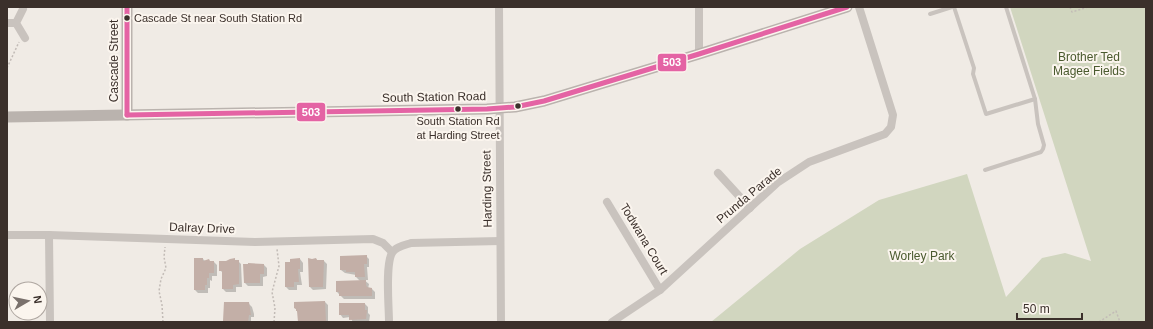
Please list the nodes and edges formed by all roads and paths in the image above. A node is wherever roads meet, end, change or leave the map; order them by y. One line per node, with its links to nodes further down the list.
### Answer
1 (127, 7): 21 (main road, Cascade Street)
2 (499, 7): 20 (street, Harding Street)
3 (699, 7): 15 (street)
4 (847, 7): 15 (main road, South Station Road)
5 (859, 7): 26 (street, Prunda Parade)
6 (953, 7): 11 (lane); 18 (lane)
7 (1006, 7): 18 (lane)
8 (1070, 7): 9 (path)
9 (1088, 7)
10 (23, 9): 13 (street)
11 (930, 14)
12 (7, 23): 13 (street)
13 (16, 23): 14 (street); 16 (path)
14 (25, 38)
15 (699, 54): 20 (main road, South Station Road)
16 (7, 68)
17 (7, 92): 19 (path)
18 (1035, 99): 23 (lane)
19 (7, 106)
20 (499, 109): 21 (main road, South Station Road); 31 (street, Harding Street)
21 (127, 115): 22 (main road, South Station Road)
22 (7, 117)
23 (985, 170)
24 (718, 173): 26 (street)
25 (607, 202): 33 (street, Todwana Court)
26 (750, 208): 33 (street, Prunda Parade)
27 (7, 235): 28 (street, Dalray Drive)
28 (49, 235): 29 (street, Dalray Drive); 34 (street)
29 (166, 239): 30 (street, Dalray Drive); 35 (path)
30 (276, 241): 32 (street, Dalray Drive); 36 (path)
31 (500, 241): 32 (street); 38 (street, Harding Street)
32 (392, 252): 37 (street)
33 (660, 290): 39 (street, Prunda Parade)
34 (50, 322)
35 (163, 322)
36 (274, 322)
37 (389, 322)
38 (501, 322)
39 (612, 322)
40 (1099, 322): 41 (path)
41 (1120, 322)

